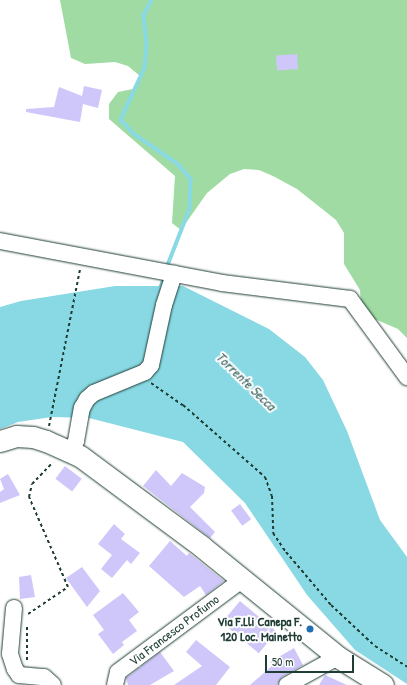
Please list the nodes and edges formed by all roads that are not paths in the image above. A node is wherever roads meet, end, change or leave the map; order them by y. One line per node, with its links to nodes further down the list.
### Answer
1 (0, 241): 2 (street)
2 (174, 274): 3 (street); 5 (street)
3 (407, 377)
4 (0, 441): 5 (main road)
5 (71, 451): 6 (main road)
6 (242, 580): 8 (main road); 11 (street, Via Francesco Profumo)
7 (21, 612): 10 (street)
8 (338, 657): 9 (street); 12 (main road)
9 (293, 682)
10 (53, 685)
11 (115, 685)
12 (382, 685)

